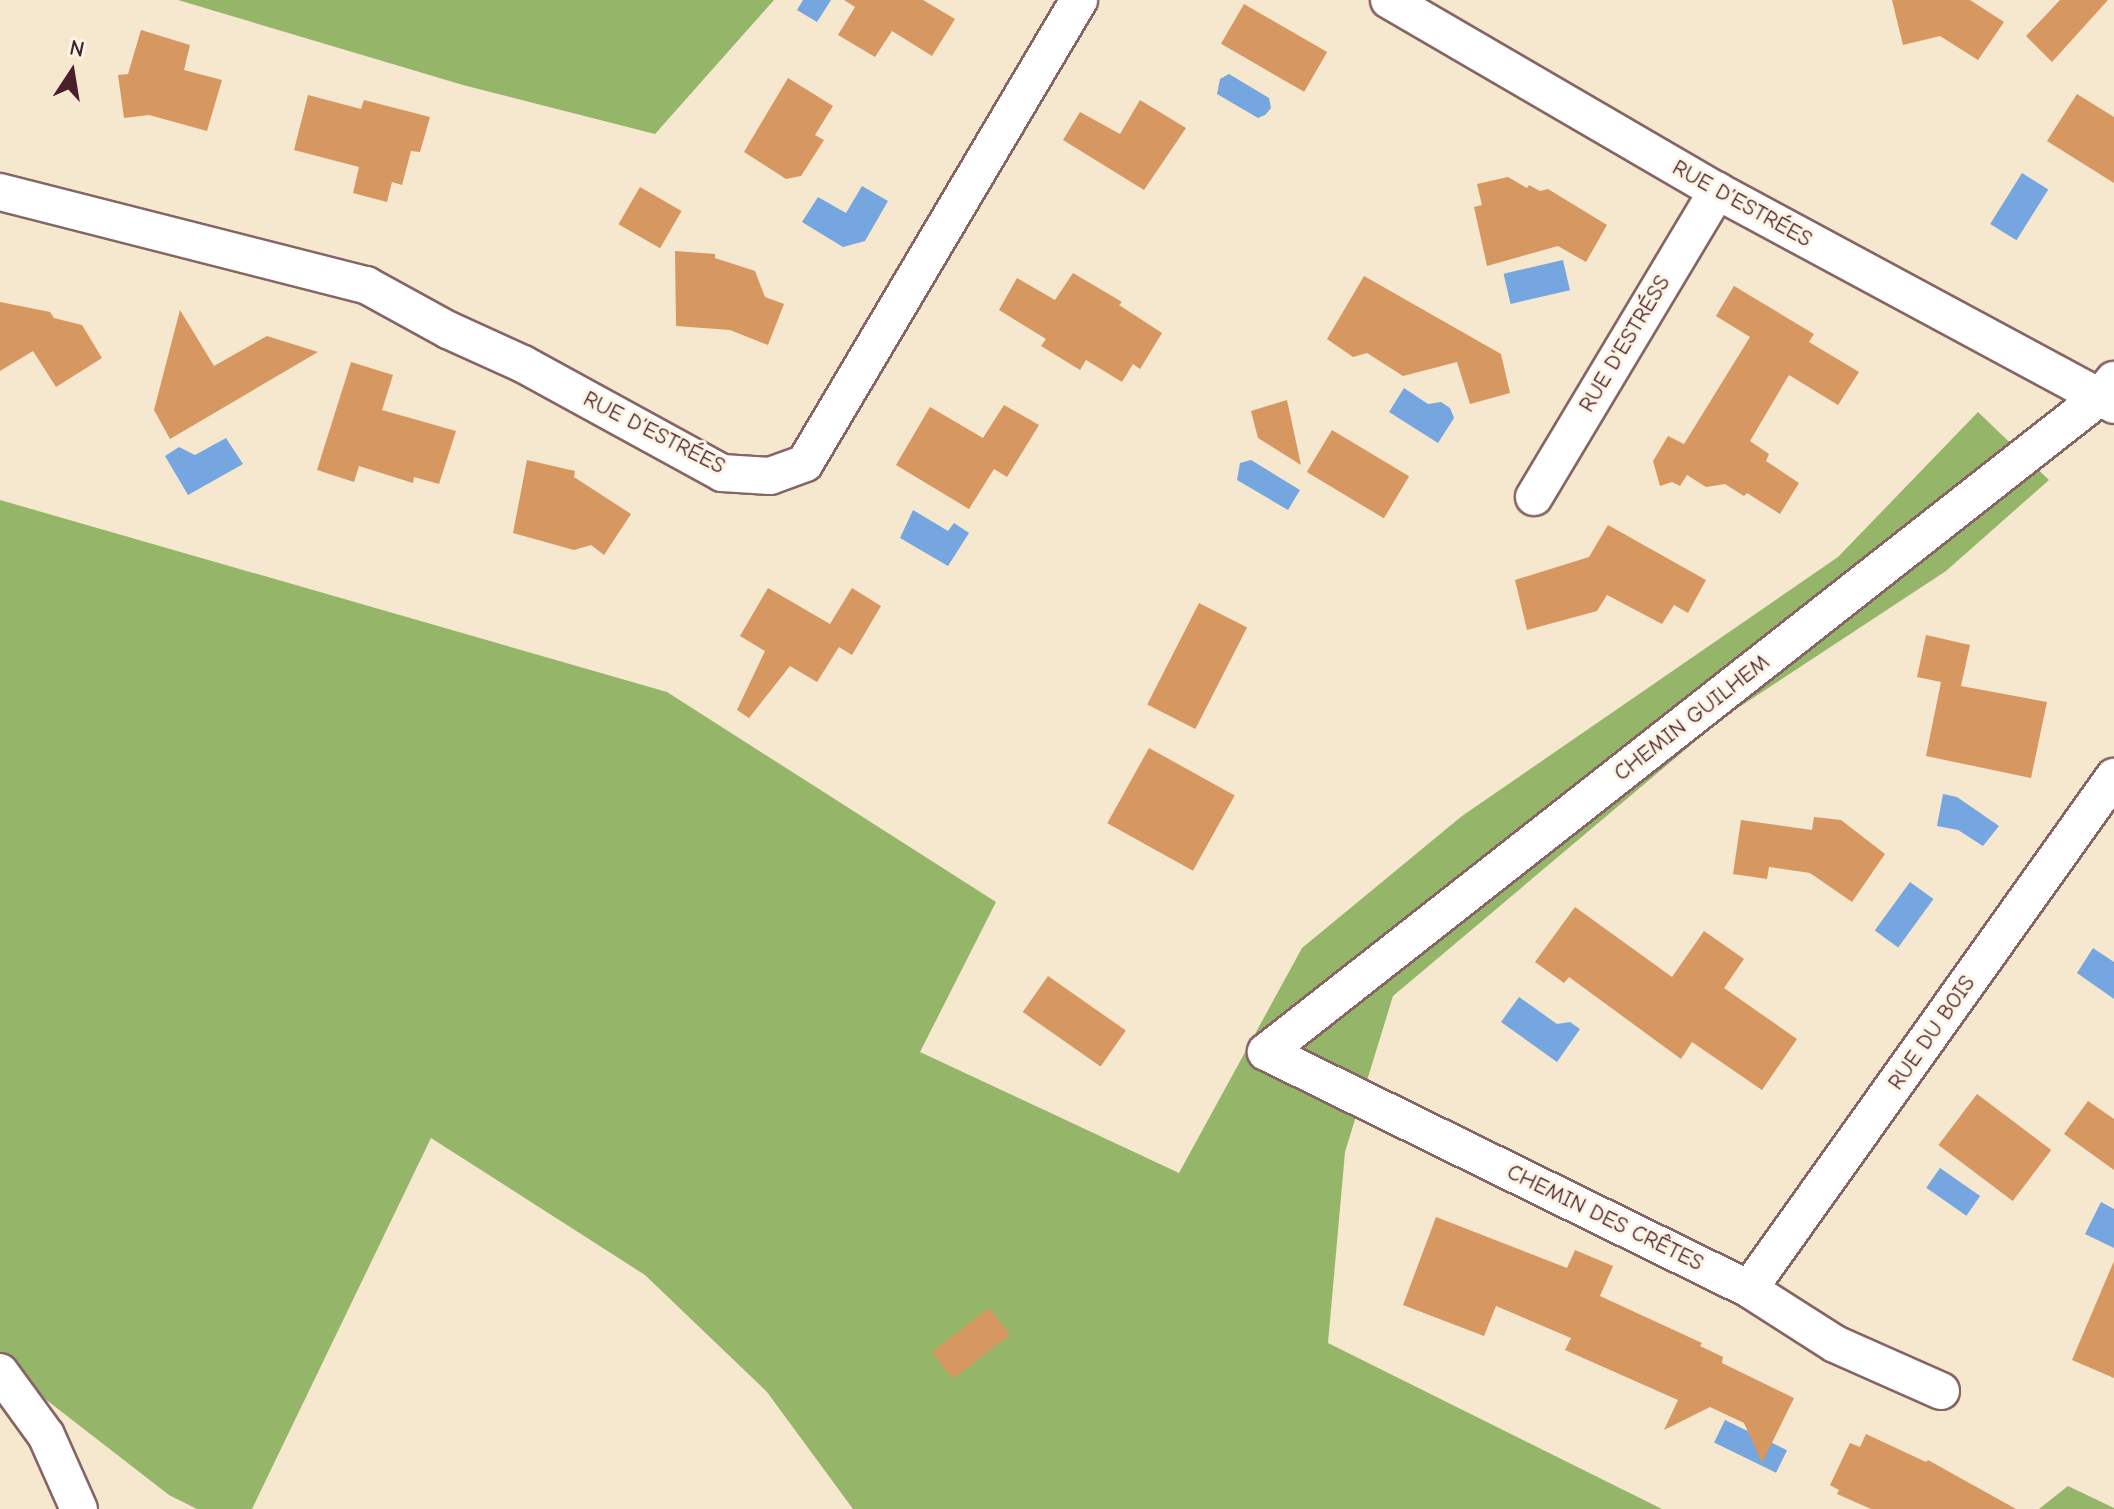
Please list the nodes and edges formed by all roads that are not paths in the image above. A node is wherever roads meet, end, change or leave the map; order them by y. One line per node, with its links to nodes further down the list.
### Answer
1 (1079, 0): 4 (street, RUE D’ESTRÉES)
2 (1389, 0): 3 (street, RUE D’ESTRÉES)
3 (1717, 191): 5 (street, RUE D’ESTRÉES); 6 (street, RUE D'ESTRÉSS)
4 (0, 192)
5 (2109, 394): 8 (street, CHEMIN GUILHEM)
6 (1534, 497)
7 (2114, 777): 9 (street, RUE DU BOIS)
8 (1266, 1052): 9 (street, CHEMIN DES CRÊTES)
9 (1749, 1289): 11 (street, CHEMIN DES CRÊTES)
10 (0, 1372): 12 (street)
11 (1941, 1391)
12 (79, 1509)

